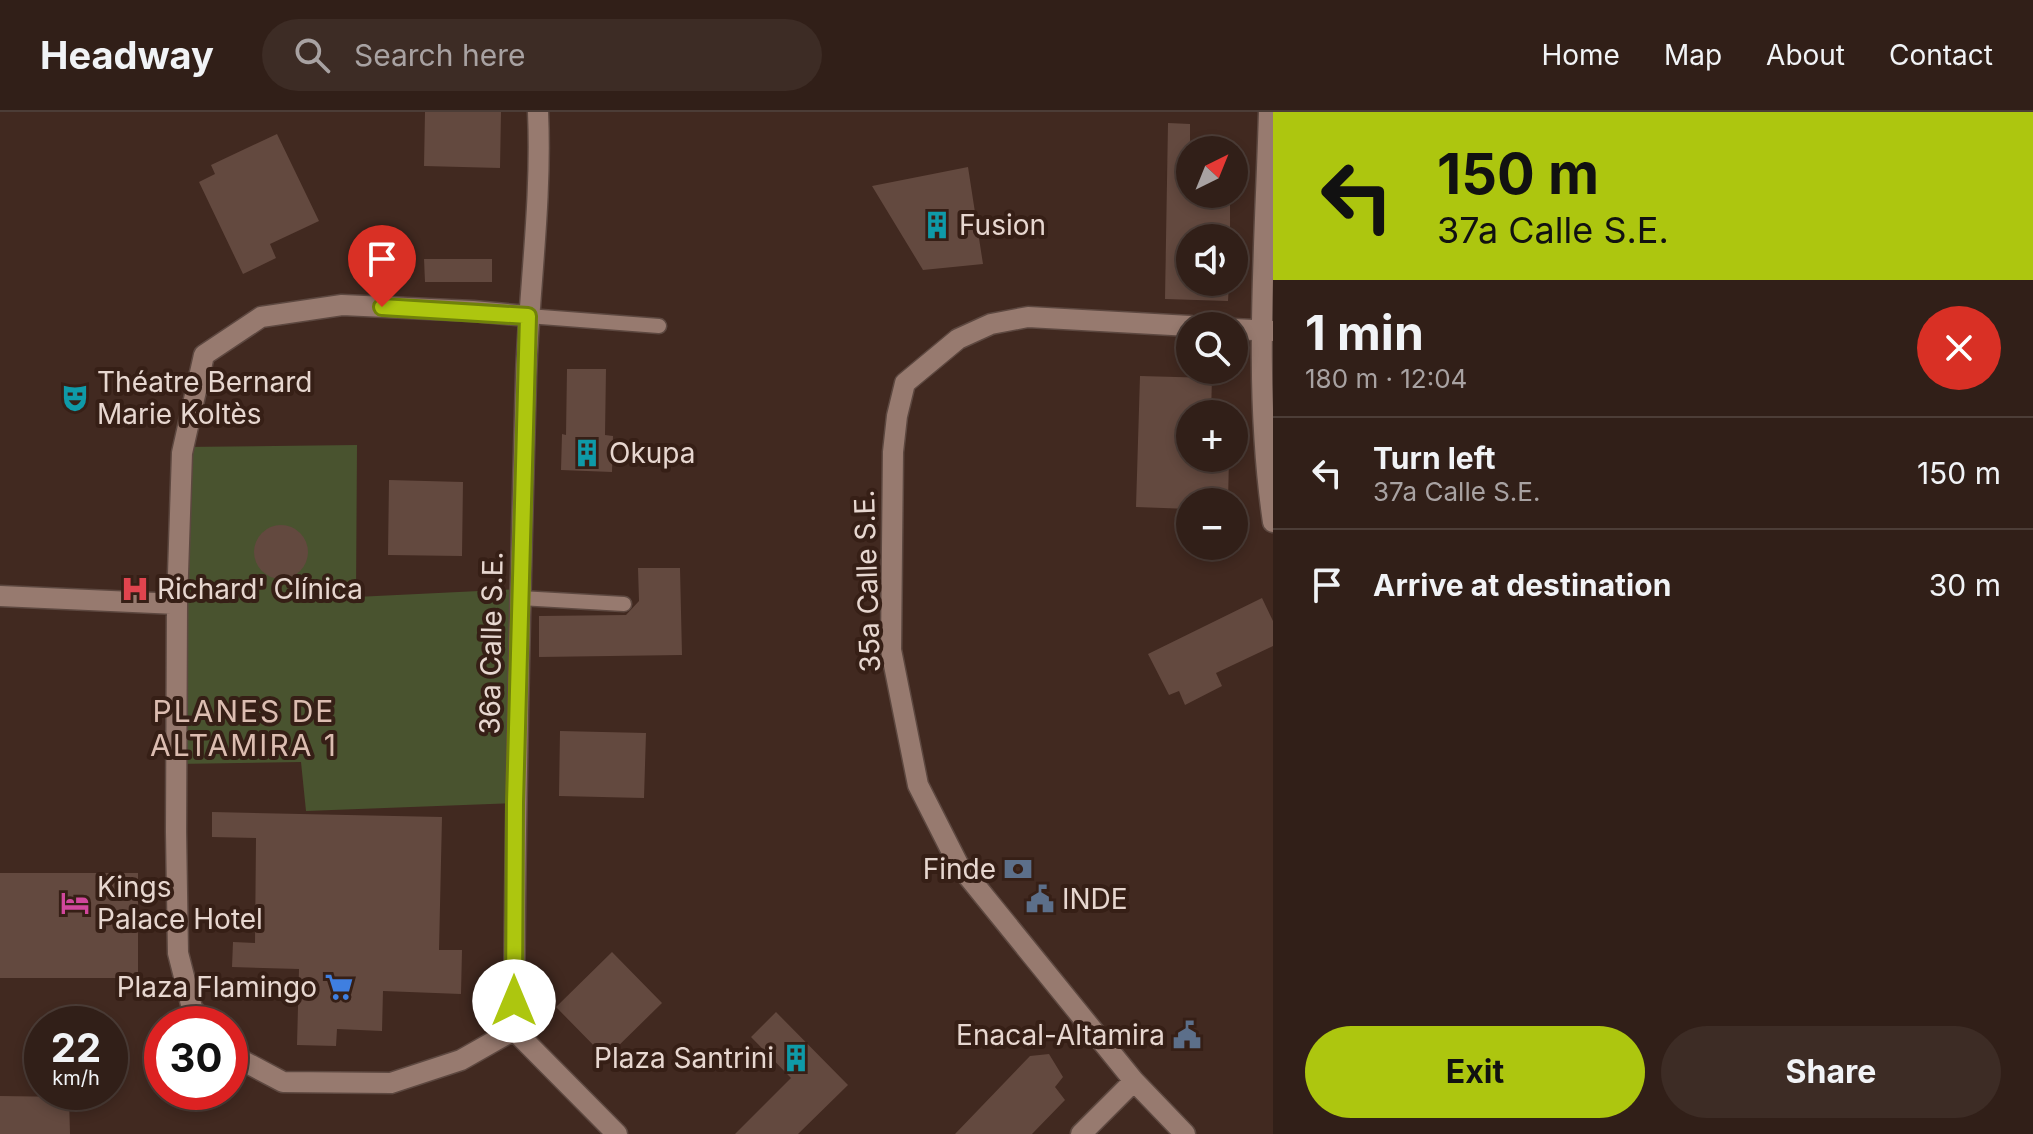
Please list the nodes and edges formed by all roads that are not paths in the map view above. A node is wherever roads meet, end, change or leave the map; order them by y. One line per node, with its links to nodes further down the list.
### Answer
1 (538, 112): 3 (street, 36a Calle S.E.)
2 (1269, 112): 6 (street)
3 (528, 316): 5 (lane); 9 (street, 36a Calle S.E.); 10 (street)
4 (1176, 325): 15 (street, 35a Calle S.E.)
5 (659, 326)
6 (1267, 331): 7 (street)
7 (1273, 522)
8 (0, 596): 10 (street)
9 (520, 598): 11 (lane); 13 (street, 36a Calle S.E.)
10 (177, 604): 12 (street)
11 (624, 604)
12 (191, 1006)
13 (514, 1030): 14 (street); 16 (street)
14 (248, 1064)
15 (1134, 1081): 17 (street); 18 (street, 35a Calle S.E.)
16 (617, 1134)
17 (1081, 1134)
18 (1185, 1134)

